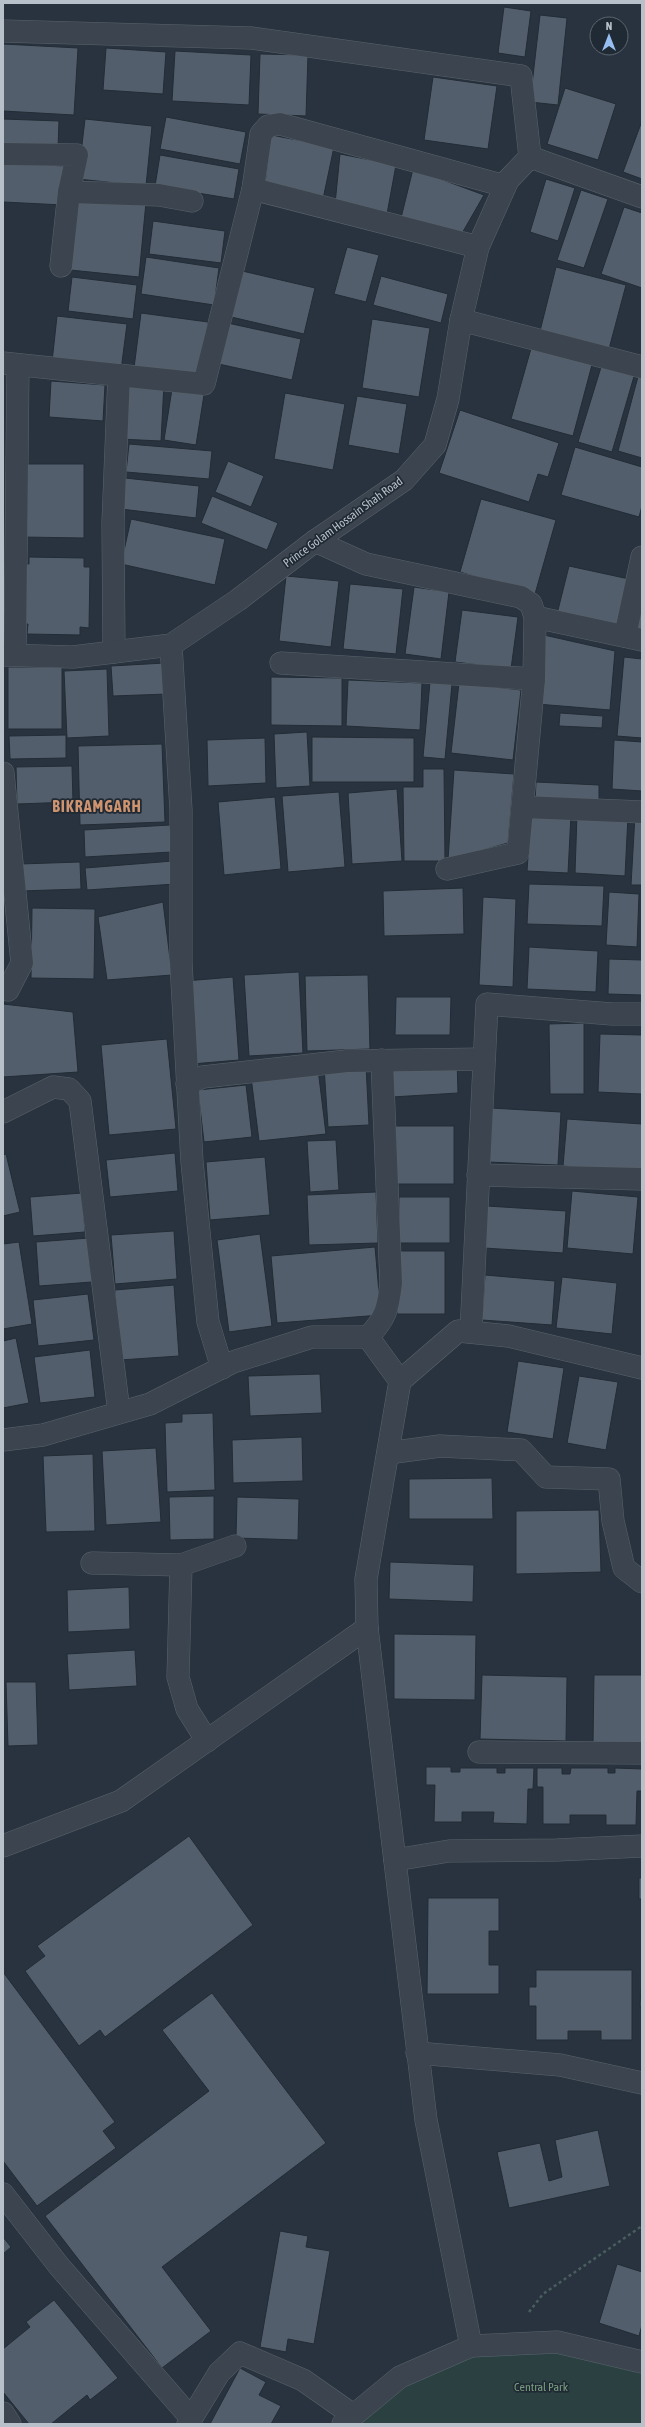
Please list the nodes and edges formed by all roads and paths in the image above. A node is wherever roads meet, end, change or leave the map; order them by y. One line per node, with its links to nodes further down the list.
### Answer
1 (3, 31): 3 (street)
2 (3, 154): 6 (street)
3 (530, 157): 4 (street, Prince Golam Hossain Shah Road); 7 (street)
4 (505, 186): 5 (street); 9 (street, Prince Golam Hossain Shah Road)
5 (253, 189): 9 (street); 14 (street)
6 (69, 192): 8 (street); 10 (street)
7 (642, 197)
8 (192, 201)
9 (478, 246): 11 (street, Prince Golam Hossain Shah Road)
10 (61, 266)
11 (460, 320): 13 (street); 15 (street, Prince Golam Hossain Shah Road)
12 (10, 364): 14 (street); 21 (street)
13 (642, 366)
14 (119, 375): 20 (street)
15 (315, 541): 17 (street); 19 (street, Prince Golam Hossain Shah Road)
16 (642, 557): 18 (street)
17 (535, 617): 18 (street); 23 (street)
18 (634, 638)
19 (171, 645): 20 (street, Prince Golam Hossain Shah Road); 32 (street)
20 (114, 652): 21 (street, Prince Golam Hossain Shah Road)
21 (9, 655)
22 (281, 663): 23 (street)
23 (534, 679): 25 (street)
24 (3, 773): 28 (street)
25 (524, 807): 26 (street); 27 (street)
26 (642, 812)
27 (447, 869)
28 (8, 990)
29 (642, 1014): 30 (street)
30 (484, 1059): 31 (street); 34 (street)
31 (382, 1060): 32 (street); 37 (street)
32 (187, 1084): 38 (street)
33 (3, 1112): 41 (street)
34 (478, 1175): 35 (street); 36 (street)
35 (642, 1179)
36 (470, 1332): 39 (street); 40 (street)
37 (368, 1337): 38 (street); 40 (street)
38 (222, 1368): 41 (street)
39 (642, 1368)
40 (400, 1381): 43 (street)
41 (119, 1412): 42 (street)
42 (3, 1440)
43 (388, 1453): 47 (street); 48 (street)
44 (235, 1546): 46 (street)
45 (92, 1563): 46 (street)
46 (181, 1565): 49 (street)
47 (642, 1582)
48 (367, 1628): 49 (street); 54 (street)
49 (207, 1741): 52 (street)
50 (479, 1752): 51 (street)
51 (642, 1752)
52 (3, 1846)
53 (642, 1846): 54 (street)
54 (395, 1860): 55 (street)
55 (417, 2053): 56 (street); 60 (street)
56 (642, 2083)
57 (3, 2194): 64 (street)
58 (642, 2226): 59 (path)
59 (503, 2344): 60 (street); 61 (street)
60 (470, 2346): 63 (street)
61 (642, 2362)
62 (3, 2413): 65 (street)
63 (348, 2420): 64 (street)
64 (189, 2421)
65 (10, 2424)

